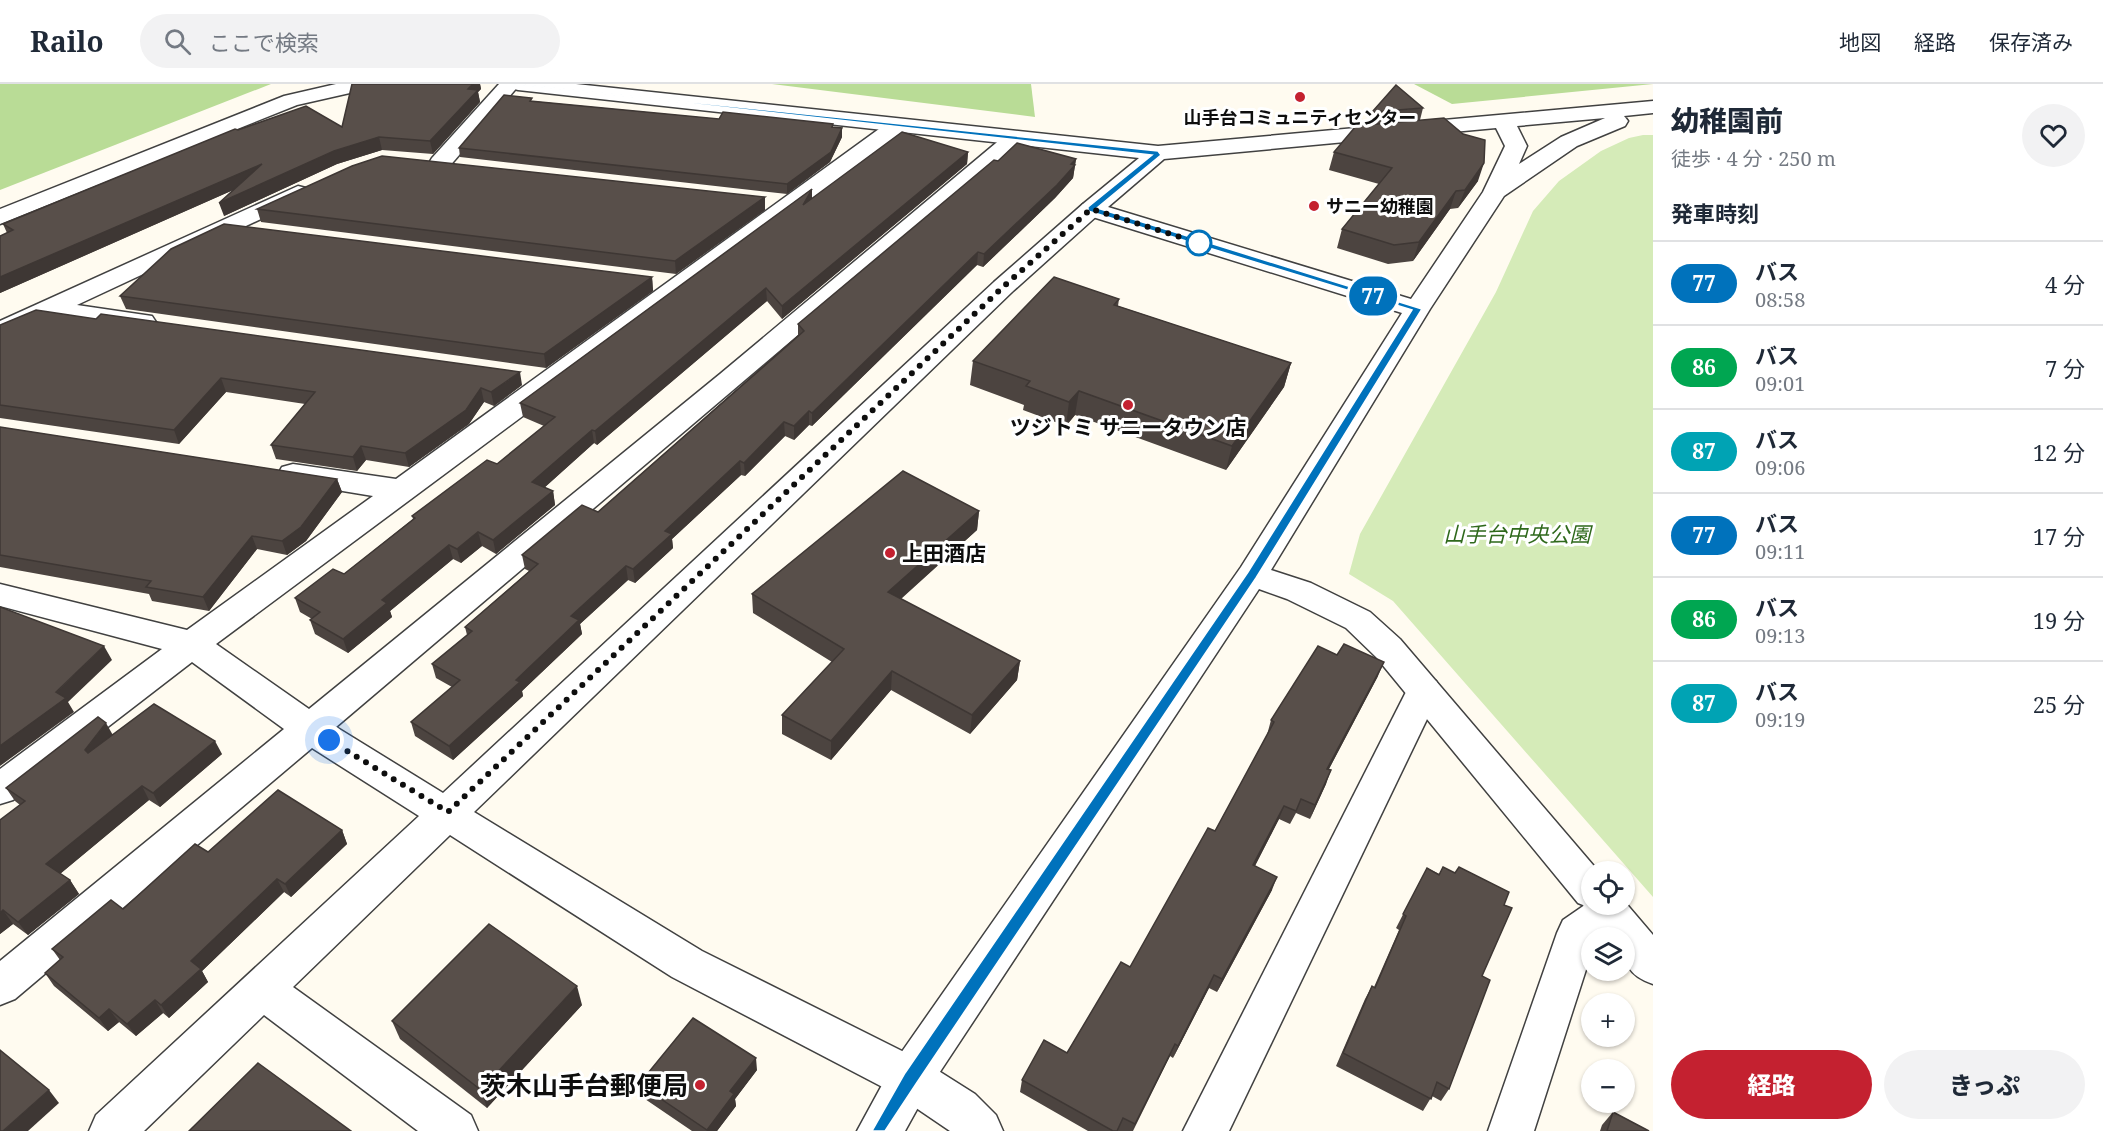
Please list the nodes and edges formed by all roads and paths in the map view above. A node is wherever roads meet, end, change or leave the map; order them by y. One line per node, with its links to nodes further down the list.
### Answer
1 (366, 84): 15 (street)
2 (510, 84): 9 (street)
3 (518, 84): 6 (street)
4 (1653, 108): 5 (street); 11 (street)
5 (1504, 121): 8 (street); 11 (street)
6 (898, 126): 7 (street); 13 (street)
7 (1016, 138): 8 (street); 32 (street)
8 (1158, 153): 14 (street)
9 (440, 163)
10 (314, 186): 16 (street)
11 (1495, 192): 21 (street)
12 (755, 199): 13 (street)
13 (791, 203): 19 (street)
14 (1091, 209): 21 (street); 34 (street)
15 (0, 217)
16 (225, 227): 17 (street); 20 (street)
17 (268, 232)
18 (646, 280): 19 (street)
19 (680, 284): 25 (street)
20 (49, 309): 22 (street); 23 (street)
21 (1417, 309): 28 (street)
22 (165, 326)
23 (0, 331)
24 (516, 374): 25 (street)
25 (552, 379): 27 (street)
26 (265, 470): 27 (street)
27 (401, 490): 30 (street)
28 (1252, 575): 31 (street); 41 (street)
29 (0, 595): 30 (street)
30 (192, 644): 32 (street); 33 (street)
31 (1424, 690): 35 (street); 46 (street)
32 (309, 728): 34 (street); 39 (street)
33 (0, 789)
34 (448, 812): 40 (street); 41 (street)
35 (1581, 878)
36 (1591, 915): 47 (street)
37 (1612, 915): 38 (street)
38 (1653, 966)
39 (0, 986)
40 (261, 989): 42 (street); 43 (street)
41 (910, 1078): 44 (street); 45 (street)
42 (112, 1131)
43 (455, 1131)
44 (880, 1131)
45 (980, 1131)
46 (1206, 1131)
47 (1511, 1131)

